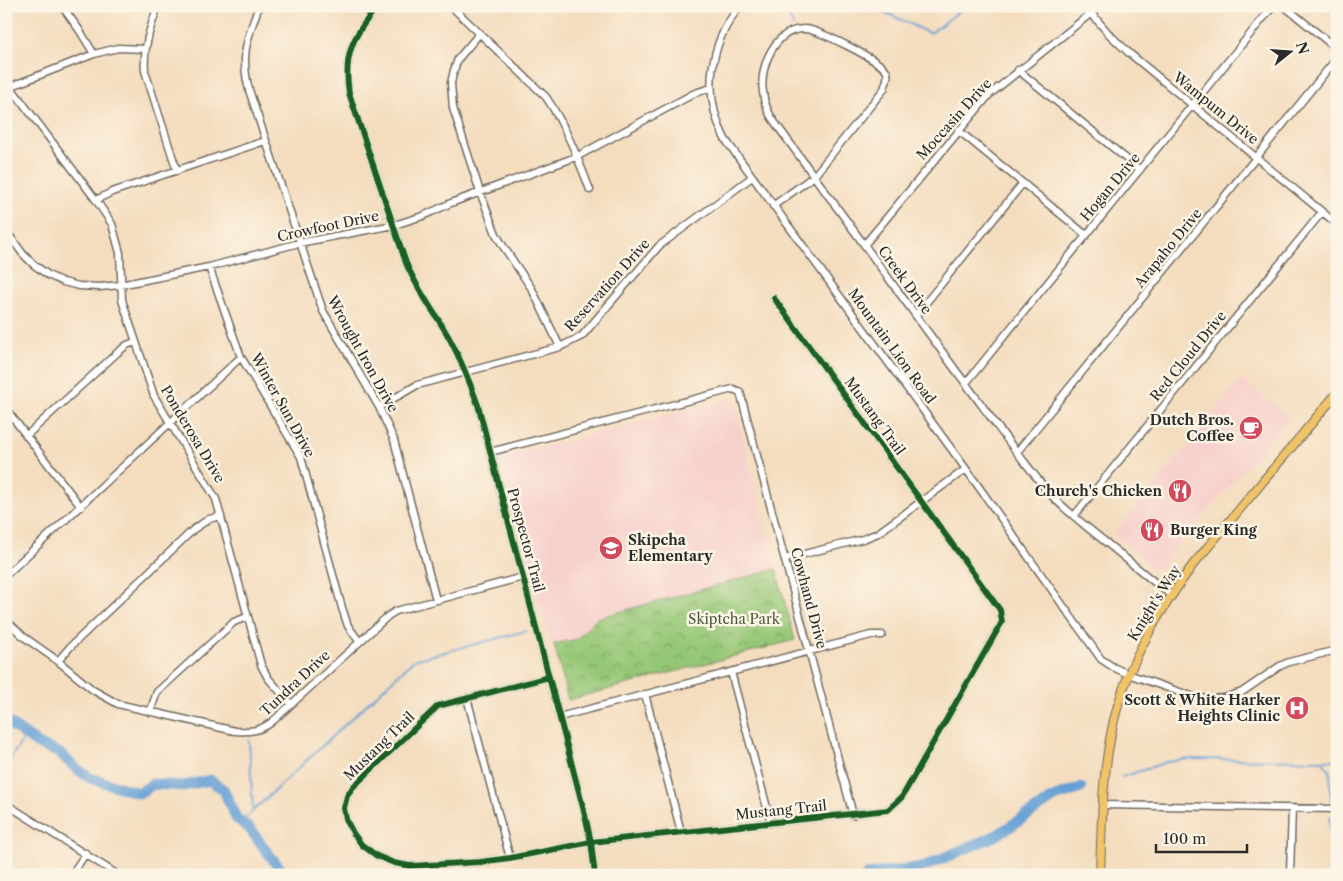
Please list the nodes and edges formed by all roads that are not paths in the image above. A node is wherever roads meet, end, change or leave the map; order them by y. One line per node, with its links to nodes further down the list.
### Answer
1 (62, 6): 15 (street)
2 (158, 6): 13 (street)
3 (259, 6): 22 (street, Wrought Iron Drive)
4 (378, 6): 36 (street, Prospector Trail)
5 (451, 6): 12 (street)
6 (740, 6): 19 (street, Mountain Lion Road)
7 (1085, 6): 11 (street, Wampum Drive)
8 (1100, 6): 11 (street, Moccasin Drive)
9 (1273, 6): 20 (street, Hogan Drive)
10 (1284, 6): 14 (street)
11 (1091, 14): 17 (street, Moccasin Drive); 20 (street, Wampum Drive)
12 (480, 33): 23 (street); 31 (street)
13 (145, 49): 15 (street); 26 (street)
14 (1337, 49)
15 (94, 54): 18 (street)
16 (1337, 58): 24 (street, Arapaho Drive)
17 (1018, 70): 21 (street, Moccasin Drive); 25 (street)
18 (8, 85): 32 (street, Ponderosa Drive)
19 (711, 88): 23 (street, Crowfoot Drive); 28 (street, Mountain Lion Road)
20 (1193, 106): 24 (street, Wampum Drive); 25 (street, Hogan Drive)
21 (958, 130): 29 (street); 40 (street, Moccasin Drive)
22 (265, 141): 26 (street); 39 (street, Wrought Iron Drive)
23 (576, 157): 30 (street); 31 (street, Crowfoot Drive)
24 (1258, 158): 34 (street, Wampum Drive); 56 (street, Arapaho Drive)
25 (1140, 170): 38 (street, Hogan Drive)
26 (177, 171): 32 (street)
27 (814, 176): 27 (street, Creek Drive); 33 (street); 40 (street, Creek Drive)
28 (752, 177): 33 (street, Mountain Lion Road); 46 (street, Reservation Drive)
29 (1023, 183): 38 (street); 44 (street)
30 (590, 190)
31 (480, 192): 36 (street, Crowfoot Drive); 46 (street)
32 (96, 200): 42 (street, Ponderosa Drive)
33 (773, 206): 57 (street, Mountain Lion Road)
34 (1322, 212): 35 (street, Wampum Drive); 61 (street, Red Cloud Drive)
35 (1337, 224)
36 (394, 225): 39 (street, Crowfoot Drive); 48 (street, Prospector Trail)
37 (6, 231): 42 (street, Crowfoot Drive)
38 (1086, 235): 49 (street, Hogan Drive)
39 (299, 243): 41 (street, Crowfoot Drive); 51 (street, Wrought Iron Drive)
40 (864, 244): 44 (street, Creek Drive)
41 (209, 267): 42 (street, Crowfoot Drive); 47 (street, Winter Sun Drive)
42 (120, 284): 45 (street, Ponderosa Drive)
43 (774, 298): 58 (street, Mustang Trail)
44 (916, 315): 49 (street, Creek Drive)
45 (135, 342): 53 (street, Ponderosa Drive); 54 (street)
46 (560, 348): 48 (street, Reservation Drive)
47 (241, 357): 53 (street); 70 (street, Winter Sun Drive)
48 (466, 372): 51 (street, Reservation Drive); 55 (street, Prospector Trail)
49 (966, 383): 56 (street, Creek Drive)
50 (1337, 393): 65 (main road, Knight's Way)
51 (379, 407): 66 (street, Wrought Iron Drive)
52 (6, 409): 54 (street)
53 (170, 422): 59 (street); 60 (street, Ponderosa Drive)
54 (26, 436): 59 (street)
55 (490, 452): 62 (street, Cowhand Drive); 64 (street, Prospector Trail)
56 (1017, 452): 61 (street, Creek Drive)
57 (966, 469): 58 (street); 75 (street, Mountain Lion Road)
58 (922, 501): 62 (street); 86 (street, Mustang Trail)
59 (81, 507): 63 (street)
60 (221, 516): 67 (street, Ponderosa Drive); 73 (street)
61 (1074, 516): 65 (street, Creek Drive)
62 (785, 559): 72 (street, Cowhand Drive)
63 (6, 576)
64 (523, 577): 66 (street, Tundra Drive); 76 (street, Prospector Trail)
65 (1171, 595): 75 (main road, Knight's Way)
66 (436, 600): 70 (street, Tundra Drive)
67 (247, 618): 79 (street, Ponderosa Drive); 80 (street)
68 (6, 620): 73 (street, Tundra Drive)
69 (882, 635): 72 (street)
70 (359, 641): 79 (street, Tundra Drive)
71 (1337, 650): 75 (street, Mountain Lion Road)
72 (810, 651): 74 (street); 86 (street, Cowhand Drive)
73 (58, 661): 80 (street, Tundra Drive)
74 (731, 672): 77 (street); 87 (street)
75 (1128, 674): 83 (main road, Knight's Way)
76 (549, 677): 78 (street, Mustang Trail); 81 (street, Prospector Trail)
77 (645, 694): 81 (street); 88 (street)
78 (467, 698): 91 (street); 91 (street, Mustang Trail)
79 (291, 704): 80 (street, Tundra Drive)
80 (150, 712)
81 (559, 717): 89 (street, Prospector Trail)
82 (6, 804): 90 (street)
83 (1103, 805): 84 (street); 95 (main road, Knight's Way)
84 (1292, 808): 85 (street); 96 (street)
85 (1337, 809)
86 (853, 815): 87 (street, Mustang Trail)
87 (771, 823): 88 (street, Mustang Trail)
88 (680, 832): 89 (street, Mustang Trail)
89 (591, 842): 91 (street, Mustang Trail); 94 (street, Prospector Trail)
90 (86, 853): 92 (street); 93 (street)
91 (510, 858)
92 (74, 875)
93 (118, 875)
94 (595, 875)
95 (1100, 875)
96 (1290, 875)

